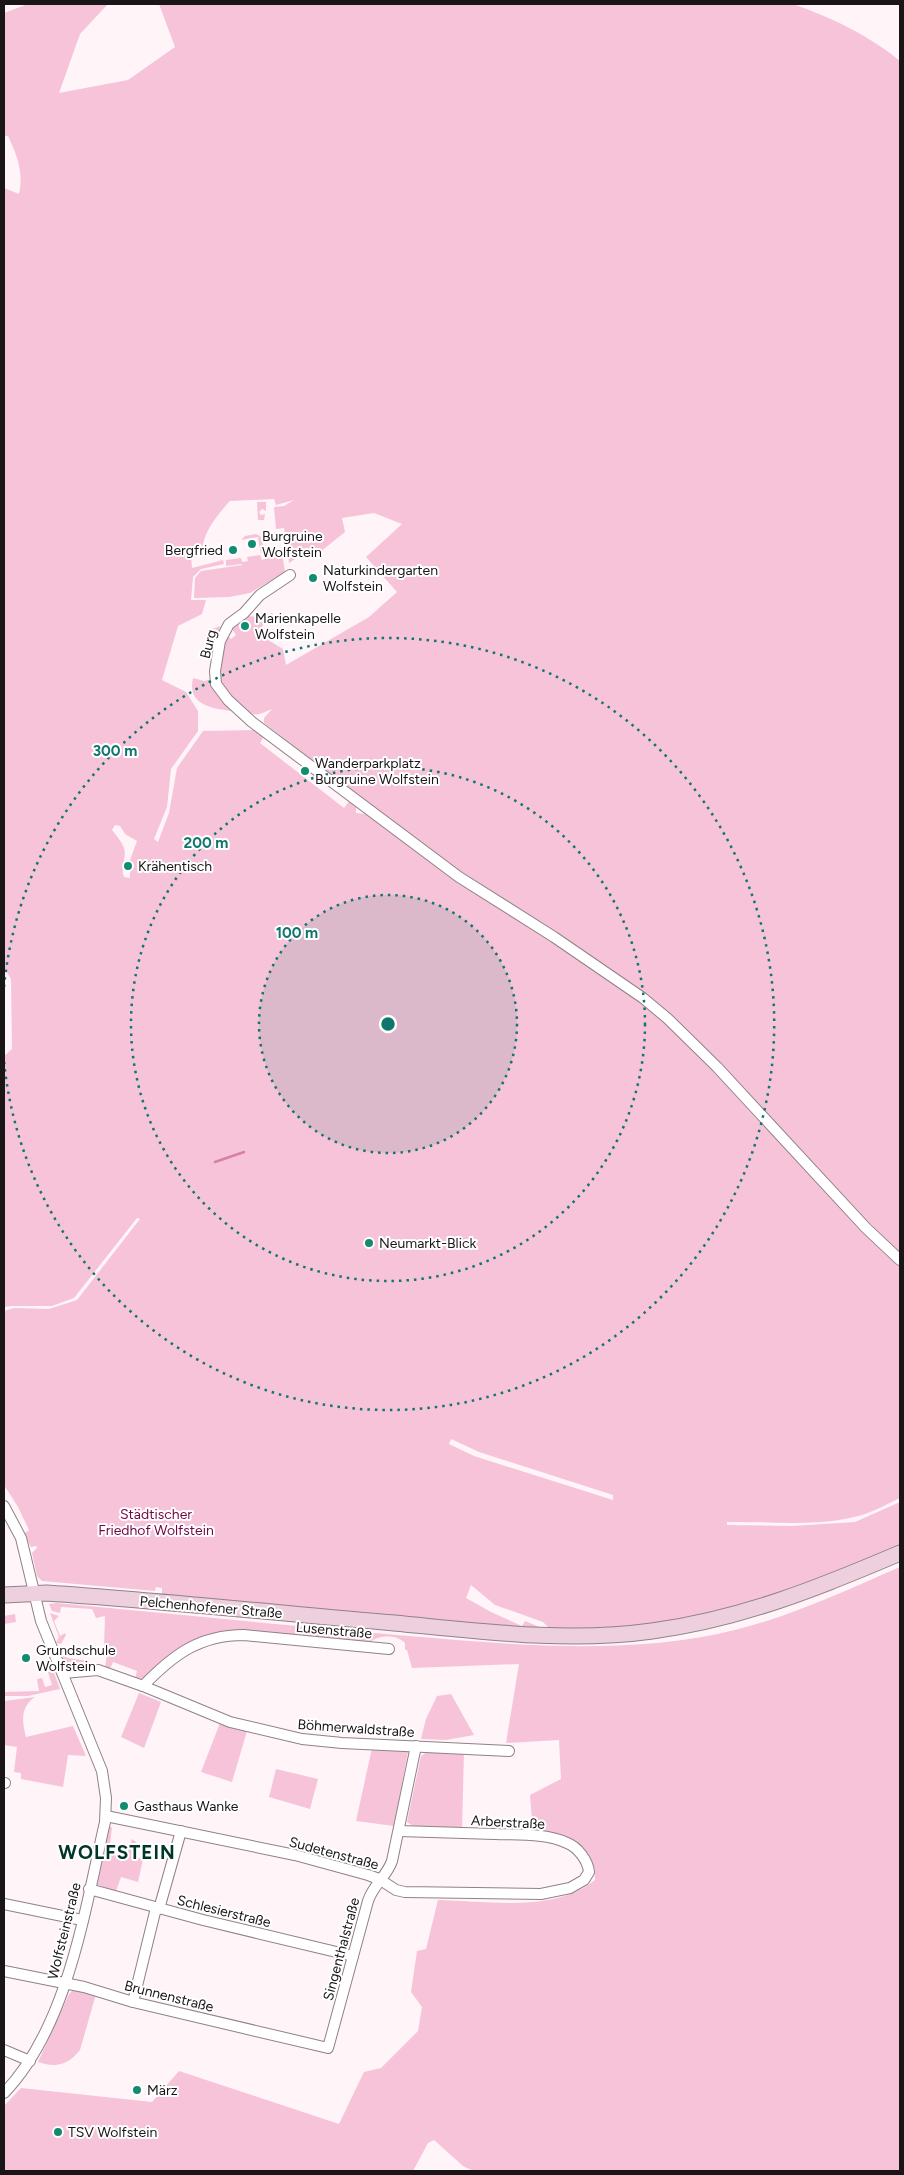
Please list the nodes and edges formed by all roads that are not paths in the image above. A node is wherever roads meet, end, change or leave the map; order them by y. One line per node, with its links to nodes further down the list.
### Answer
1 (290, 575): 2 (street, Burg)
2 (900, 1260)
3 (4, 1506): 5 (street, Wolfsteinstraße)
4 (900, 1553): 5 (main road, Pelchenhofener Straße)
5 (33, 1592): 6 (main road, Pelchenhofener Straße); 8 (street, Wolfsteinstraße)
6 (4, 1595)
7 (389, 1649): 9 (street, Lusenstraße)
8 (63, 1673): 9 (street, Böhmerwaldstraße); 12 (street, Wolfsteinstraße)
9 (144, 1686): 10 (street, Böhmerwaldstraße)
10 (416, 1746): 11 (street, Böhmerwaldstraße); 14 (street, Singenthalstraße)
11 (509, 1751)
12 (106, 1816): 13 (street, Sudetenstraße); 17 (street, Wolfsteinstraße)
13 (181, 1831): 15 (street, Sudetenstraße); 19 (street)
14 (399, 1831): 15 (street, Singenthalstraße); 16 (street, Arberstraße)
15 (379, 1879): 16 (street, Sudetenstraße); 21 (street, Singenthalstraße)
16 (584, 1880)
17 (89, 1889): 19 (street, Schlesierstraße); 20 (street, Wolfsteinstraße)
18 (4, 1904): 20 (street)
19 (157, 1908): 21 (street, Schlesierstraße); 24 (street)
20 (82, 1920): 23 (street, Wolfsteinstraße)
21 (353, 1956): 25 (street, Singenthalstraße)
22 (4, 1971): 23 (street, Brunnenstraße)
23 (67, 1983): 24 (street, Brunnenstraße); 27 (street, Wolfsteinstraße)
24 (133, 2002): 25 (street, Brunnenstraße)
25 (328, 2048)
26 (4, 2050): 27 (street)
27 (30, 2061): 28 (street, Wolfsteinstraße)
28 (4, 2094)

